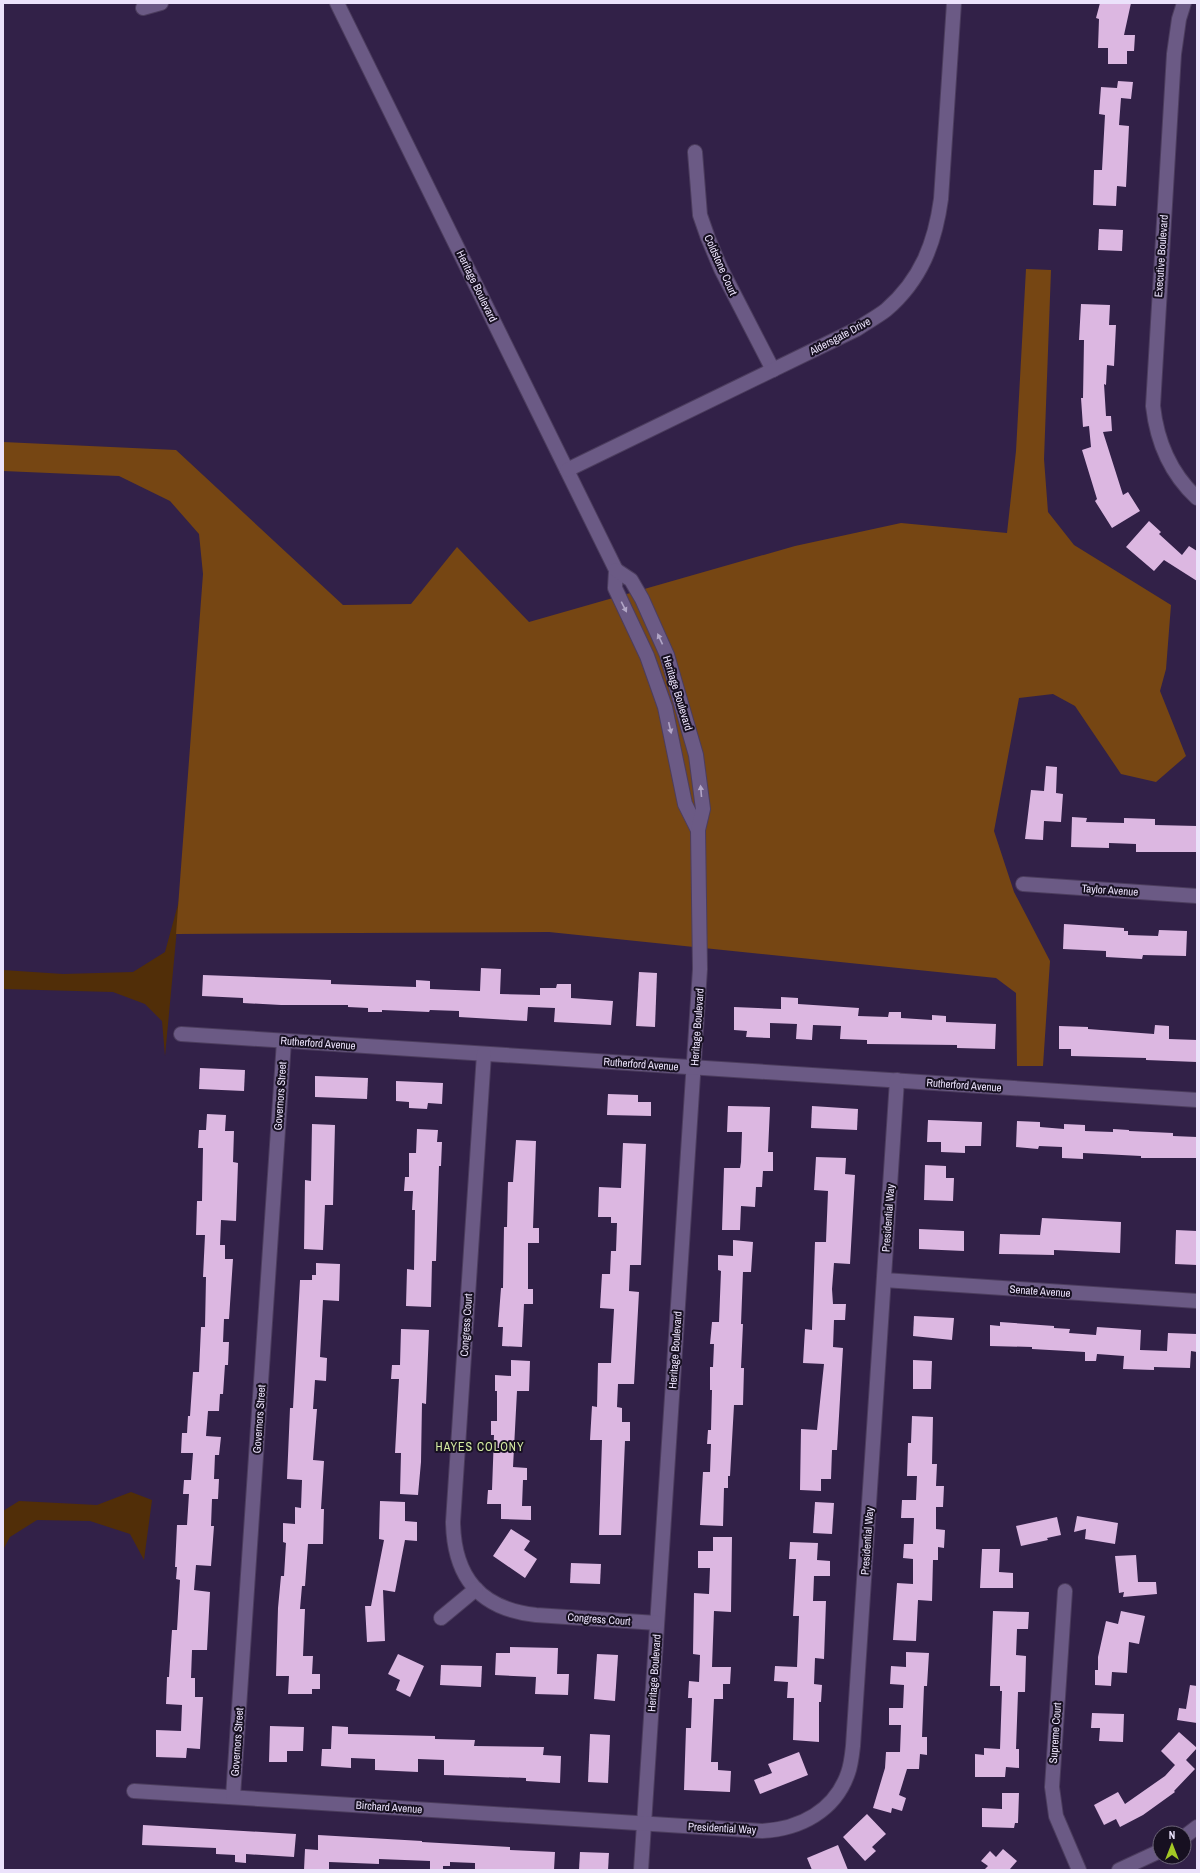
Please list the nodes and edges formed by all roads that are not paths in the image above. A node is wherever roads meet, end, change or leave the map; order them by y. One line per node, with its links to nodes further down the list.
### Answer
1 (161, 3): 5 (street)
2 (337, 3): 8 (street, Heritage Boulevard)
3 (954, 3): 7 (street, Aldersgate Drive)
4 (1184, 3): 9 (street, Executive Boulevard)
5 (143, 8)
6 (694, 152): 7 (street, Coldstone Court)
7 (773, 370): 8 (street, Aldersgate Drive)
8 (567, 470): 10 (street, Heritage Boulevard)
9 (1197, 498)
10 (616, 570): 11 (street, Heritage Boulevard, one-way to 11); 11 (street, Heritage Boulevard, one-way to 10)
11 (698, 830): 17 (street, Heritage Boulevard)
12 (1023, 884): 13 (street, Taylor Avenue)
13 (1197, 896)
14 (181, 1034): 15 (street, Rutherford Avenue)
15 (284, 1041): 16 (street, Rutherford Avenue); 27 (street, Governors Street)
16 (484, 1054): 17 (street, Rutherford Avenue); 22 (street, Congress Court)
17 (694, 1067): 18 (street, Rutherford Avenue); 25 (street, Heritage Boulevard)
18 (897, 1080): 19 (street, Rutherford Avenue); 20 (street, Presidential Way)
19 (1197, 1100)
20 (884, 1280): 21 (street, Senate Avenue); 28 (street, Presidential Way)
21 (1197, 1301)
22 (476, 1589): 24 (street); 25 (street, Congress Court)
23 (1065, 1591): 31 (street, Supreme Court)
24 (441, 1618)
25 (657, 1623): 28 (street, Heritage Boulevard)
26 (134, 1791): 27 (street, Birchard Avenue)
27 (233, 1797): 28 (street, Birchard Avenue)
28 (644, 1824): 30 (street, Heritage Boulevard)
29 (1152, 1855): 32 (street)
30 (641, 1870)
31 (1079, 1870)
32 (1119, 1870)

